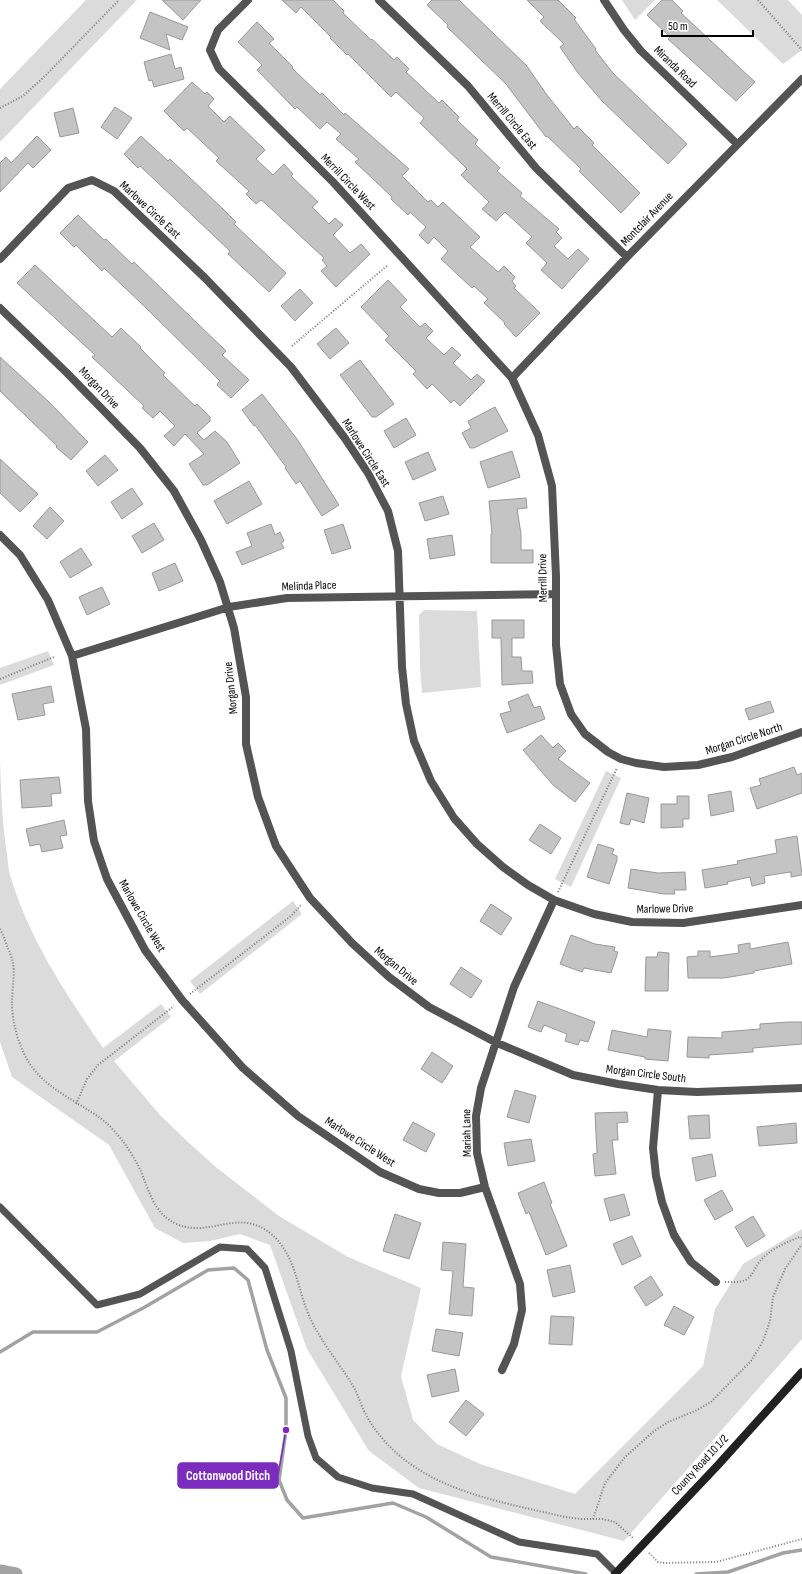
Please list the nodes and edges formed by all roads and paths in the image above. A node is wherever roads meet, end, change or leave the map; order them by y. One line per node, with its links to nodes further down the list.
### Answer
1 (119, 0): 8 (path)
2 (248, 0): 15 (street, Merrill Circle West)
3 (379, 0): 10 (street, Merrill Circle East)
4 (604, 0): 9 (street, Miranda Road)
5 (758, 0): 6 (path)
6 (802, 50)
7 (802, 79): 9 (street, Montclair Avenue)
8 (0, 108)
9 (737, 144): 10 (street, Montclair Avenue)
10 (627, 257): 15 (street, Montclair Avenue)
11 (0, 259): 18 (street, Marlowe Circle East)
12 (388, 265): 14 (path)
13 (0, 308): 19 (street, Morgan Drive)
14 (292, 346)
15 (512, 378): 17 (street, Merrill Drive)
16 (0, 535): 20 (street, Marlowe Circle West)
17 (556, 594): 18 (street, Melinda Place); 24 (street, Merrill Drive)
18 (400, 596): 19 (street, Melinda Place); 26 (street, Marlowe Circle East)
19 (229, 607): 20 (street, Melinda Place); 25 (street, Morgan Drive)
20 (72, 656): 34 (street, Marlowe Circle West)
21 (54, 657): 22 (path)
22 (0, 679)
23 (802, 732): 24 (street, Morgan Circle North)
24 (621, 759): 26 (path)
25 (310, 898): 28 (path); 30 (street, Morgan Drive)
26 (554, 900): 27 (street, Marlowe Drive); 30 (street, Mariah Lane)
27 (802, 905)
28 (190, 994)
29 (175, 1006): 33 (path)
30 (495, 1042): 32 (street, Morgan Circle South); 34 (street, Mariah Lane)
31 (802, 1088): 32 (street, Morgan Circle South)
32 (658, 1090): 38 (street)
33 (76, 1104)
34 (485, 1187): 39 (street, Mariah Lane)
35 (0, 1207): 44 (lane)
36 (802, 1238): 38 (path)
37 (802, 1244): 41 (path)
38 (716, 1282)
39 (502, 1370)
40 (802, 1372): 44 (street, County Road 10 1/2)
41 (593, 1519)
42 (802, 1539): 43 (path)
43 (649, 1553)
44 (615, 1573)

